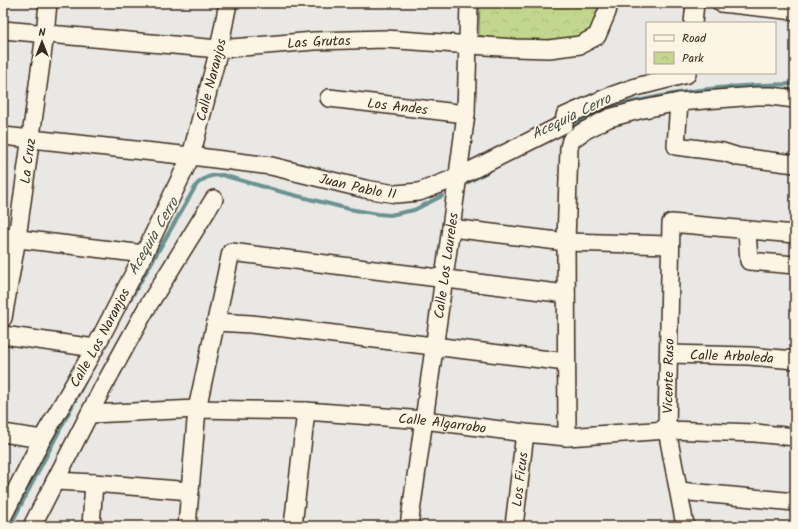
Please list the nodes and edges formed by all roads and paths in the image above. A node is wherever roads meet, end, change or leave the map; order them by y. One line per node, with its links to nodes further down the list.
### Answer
1 (48, 3): 11 (street, La Cruz)
2 (228, 3): 13 (street, Calle Naranjos)
3 (469, 3): 12 (street, Calle Los Laureles)
4 (609, 3): 12 (street, Las Grutas)
5 (696, 3): 9 (street)
6 (721, 3): 7 (street)
7 (779, 6): 8 (street)
8 (795, 11)
9 (693, 22)
10 (3, 30): 11 (street, Las Grutas)
11 (45, 34): 13 (street, Las Grutas); 20 (street, La Cruz)
12 (468, 44): 13 (street, Las Grutas); 18 (street, Calle Los Laureles)
13 (219, 49): 21 (street, Calle Naranjos)
14 (687, 74): 23 (street, Juan Pablo II)
15 (329, 98): 18 (street, Los Andes)
16 (795, 99): 17 (street)
17 (678, 102): 22 (street); 29 (street)
18 (466, 114): 23 (street, Calle Los Laureles)
19 (3, 136): 20 (street, Juan Pablo II)
20 (30, 139): 21 (street, Juan Pablo II); 28 (street, La Cruz)
21 (191, 156): 23 (street, Juan Pablo II); 31 (street, Calle Los Naranjos)
22 (795, 164)
23 (457, 186): 25 (street, Calle Los Laureles)
24 (214, 199): 45 (street)
25 (451, 228): 29 (street); 33 (street, Calle Los Laureles)
26 (746, 230): 27 (street); 30 (street, Vicente Ruso); 32 (street)
27 (795, 234)
28 (10, 237): 31 (street); 35 (street, La Cruz)
29 (566, 242): 30 (street); 34 (street)
30 (670, 245): 40 (street, Vicente Ruso)
31 (144, 254): 39 (street, Calle Los Naranjos)
32 (795, 265)
33 (444, 278): 34 (street); 36 (street); 38 (street, Calle Los Laureles)
34 (566, 294): 42 (street)
35 (3, 318)
36 (216, 322): 38 (street); 43 (street)
37 (3, 335): 39 (street)
38 (434, 346): 42 (street); 46 (street, Calle Los Laureles)
39 (96, 348): 52 (street, Calle Los Naranjos)
40 (669, 354): 41 (street, Calle Arboleda); 47 (street, Vicente Ruso)
41 (795, 360)
42 (566, 362): 50 (street)
43 (197, 409): 44 (street, Calle Algarrobo); 45 (street, Calle Algarrobo); 56 (street)
44 (306, 411): 46 (street, Calle Algarrobo); 62 (street)
45 (90, 414): 53 (street)
46 (424, 420): 49 (street, Calle Algarrobo); 63 (street, Calle Los Laureles)
47 (667, 430): 50 (street, Calle Algarrobo); 51 (street, Calle Algarrobo); 55 (street, Vicente Ruso)
48 (3, 433): 52 (street)
49 (525, 433): 50 (street, Calle Algarrobo); 64 (street, Los Ficus)
50 (567, 437)
51 (795, 437)
52 (42, 439): 58 (street, Calle Los Naranjos)
53 (55, 481): 54 (street); 59 (street)
54 (94, 483): 56 (street); 60 (street)
55 (678, 491): 57 (street); 65 (street, Vicente Ruso)
56 (190, 492): 61 (street)
57 (795, 502)
58 (3, 516)
59 (32, 526)
60 (91, 526)
61 (187, 526)
62 (293, 526)
63 (409, 526)
64 (514, 526)
65 (686, 526)

